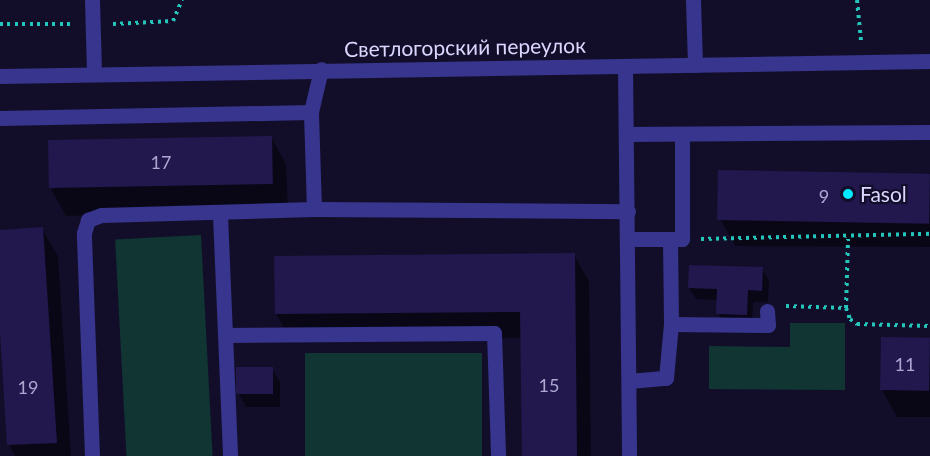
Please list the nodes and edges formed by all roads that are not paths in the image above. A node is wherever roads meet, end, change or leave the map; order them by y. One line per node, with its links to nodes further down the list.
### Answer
1 (92, 0): 7 (street)
2 (693, 0): 4 (street)
3 (930, 61): 4 (street, Светлогорский переулок)
4 (695, 65): 5 (street, Светлогорский переулок)
5 (625, 66): 6 (street, Светлогорский переулок); 12 (street)
6 (321, 69): 7 (street, Светлогорский переулок); 9 (street)
7 (94, 73): 8 (street, Светлогорский переулок)
8 (0, 76)
9 (311, 111): 10 (street); 14 (street)
10 (0, 117)
11 (930, 132): 13 (street)
12 (627, 134): 13 (street); 15 (street)
13 (682, 134): 18 (street)
14 (314, 209): 15 (street); 16 (street)
15 (628, 211): 17 (street)
16 (220, 214): 21 (street); 23 (street)
17 (628, 239): 18 (street); 22 (street)
18 (676, 239): 20 (street)
19 (767, 310): 20 (street)
20 (671, 324): 22 (street)
21 (225, 335): 24 (street); 25 (street)
22 (629, 381): 26 (street)
23 (92, 456)
24 (231, 456)
25 (498, 456)
26 (629, 456)

